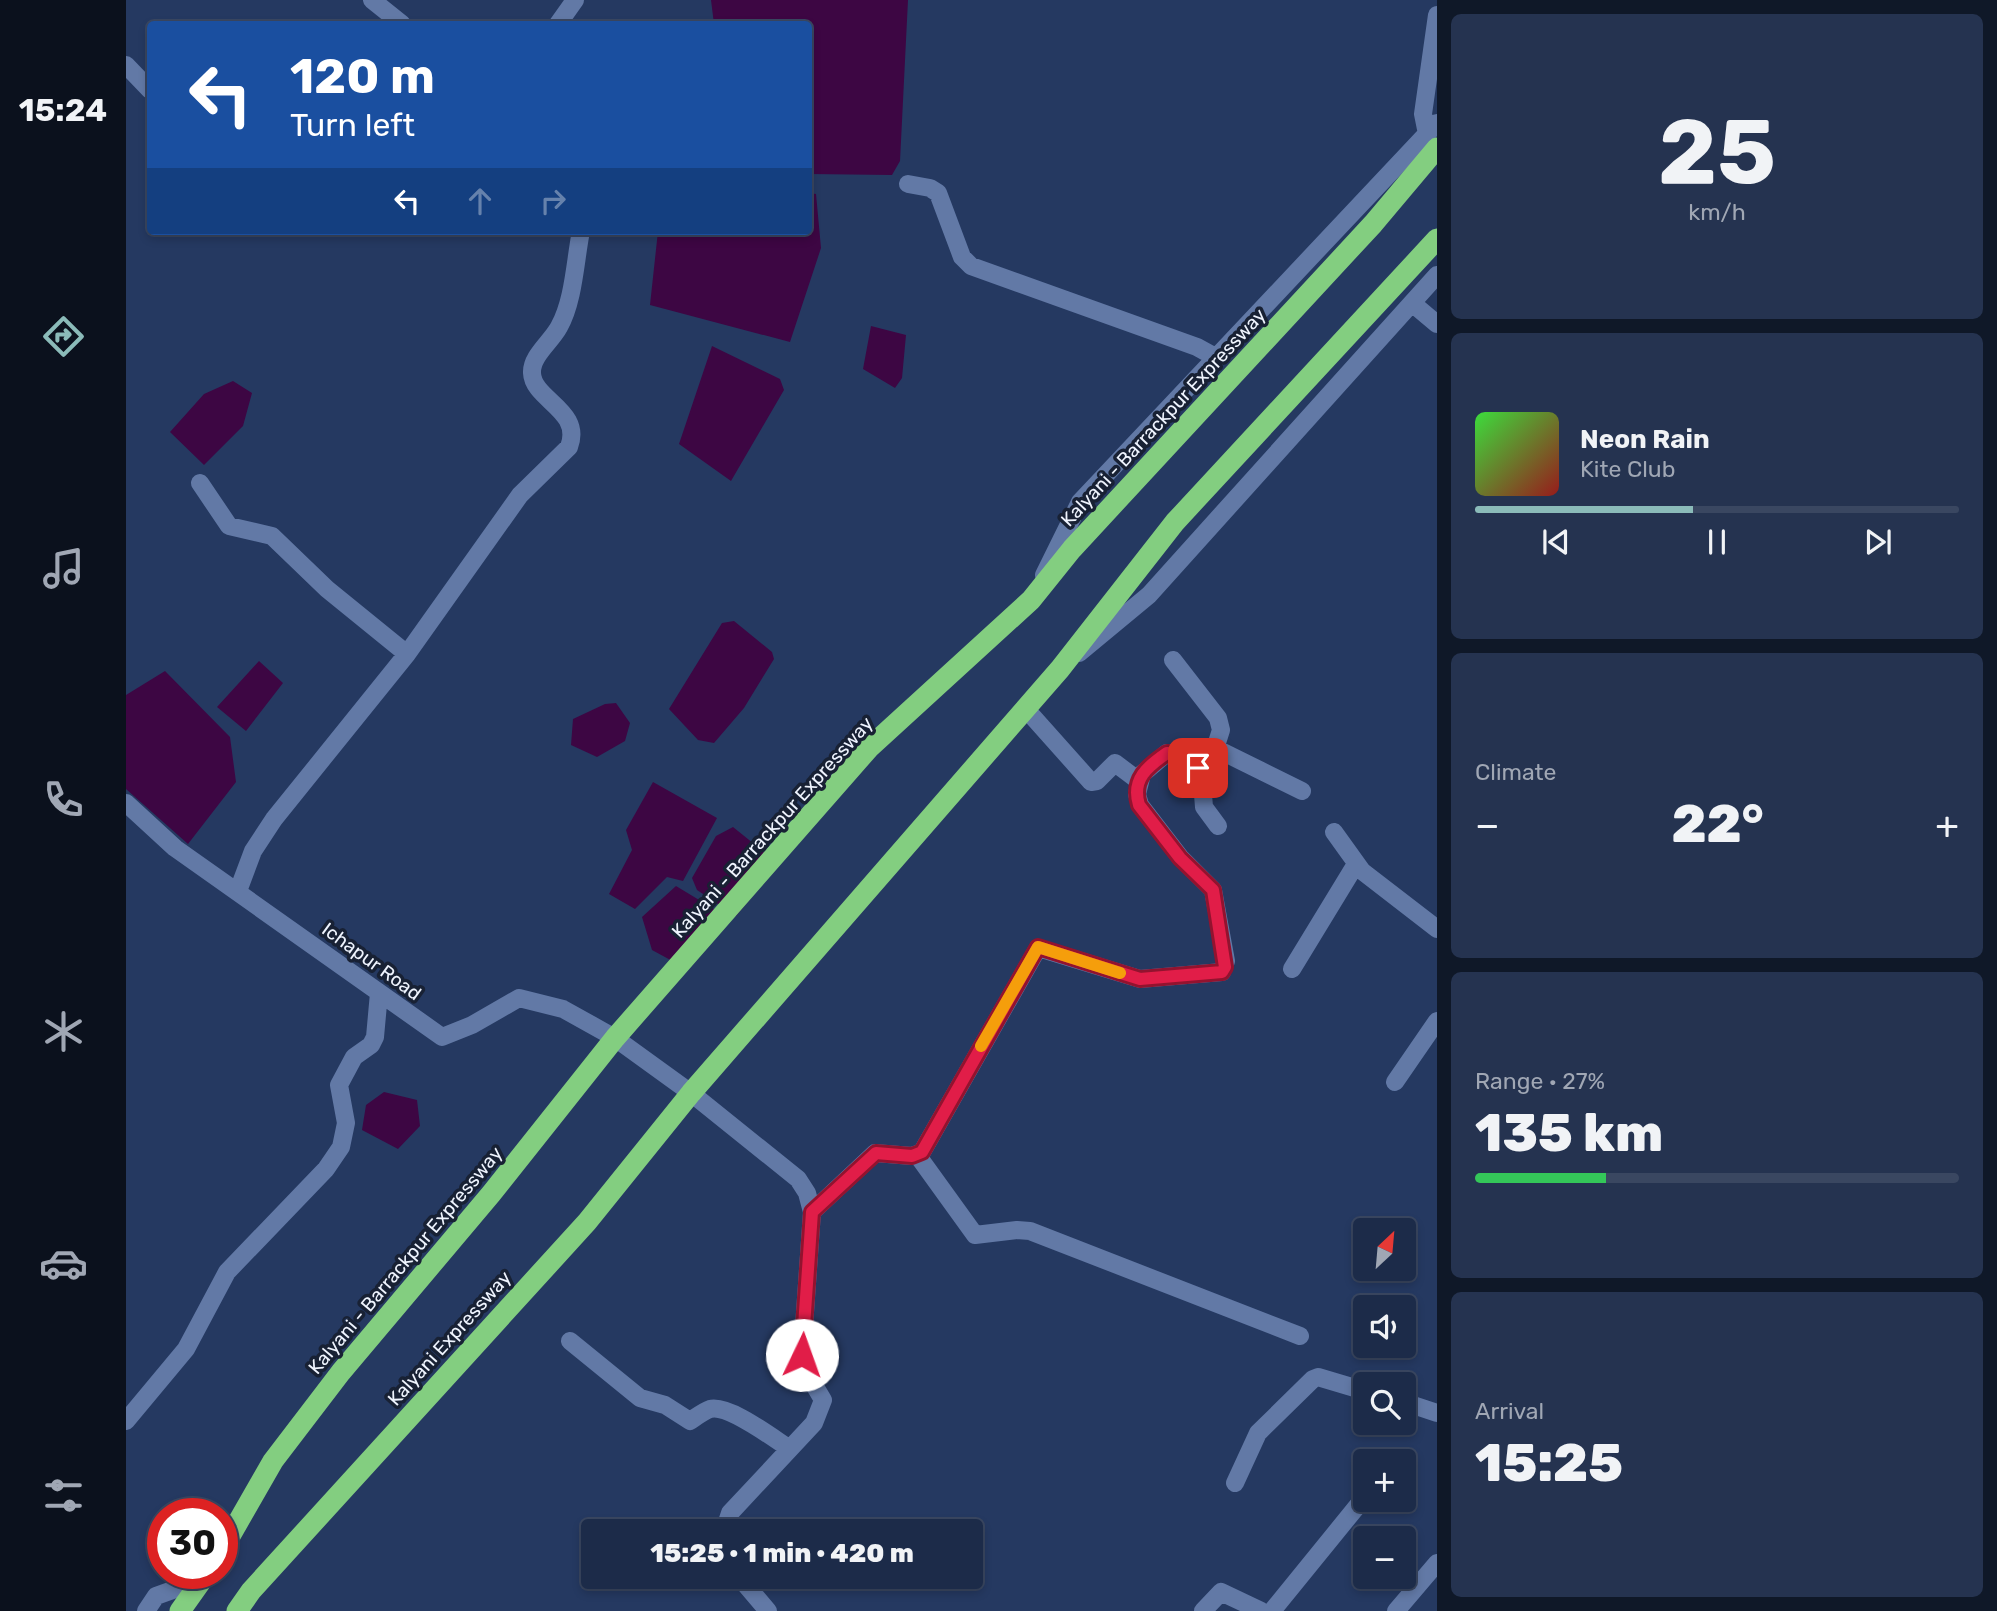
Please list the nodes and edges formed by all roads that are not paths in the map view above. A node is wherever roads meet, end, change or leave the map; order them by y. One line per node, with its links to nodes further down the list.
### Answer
1 (372, 0): 4 (street)
2 (575, 0): 5 (street)
3 (1437, 15): 8 (street)
4 (398, 21)
5 (560, 21)
6 (126, 65): 7 (street)
7 (147, 87)
8 (1434, 135): 15 (street); 17 (highway, Kalyani - Barrackpur Expressway)
9 (908, 184): 15 (street)
10 (581, 235): 18 (street)
11 (1437, 239): 20 (highway)
12 (1437, 275): 13 (street)
13 (1412, 303): 14 (street); 20 (street)
14 (1437, 324)
15 (1217, 358): 17 (street)
16 (200, 483): 18 (street)
17 (1031, 600): 35 (highway, Kalyani - Barrackpur Expressway)
18 (407, 654): 30 (street)
19 (1173, 660): 22 (street)
20 (1060, 669): 21 (highway)
21 (1026, 708): 24 (street); 37 (highway)
22 (1215, 749): 23 (street); 25 (street)
23 (1198, 768): 24 (street); 27 (street)
24 (1139, 781): 38 (street)
25 (1303, 791)
26 (126, 803): 30 (street, Ichapur Road)
27 (1218, 826)
28 (1334, 832): 29 (street)
29 (1356, 864): 31 (street); 32 (street)
30 (238, 891): 33 (street, Ichapur Road)
31 (1437, 929)
32 (1292, 969)
33 (379, 993): 35 (street, Ichapur Road); 45 (street)
34 (1437, 1021): 36 (street)
35 (615, 1038): 37 (street); 50 (highway, Kalyani - Barrackpur Expressway)
36 (1395, 1082)
37 (691, 1093): 39 (street); 57 (highway, Kalyani Expressway)
38 (918, 1156): 39 (street); 40 (street)
39 (812, 1212): 46 (street)
40 (1300, 1336)
41 (570, 1341): 46 (street)
42 (1353, 1387): 47 (street)
43 (1416, 1406): 44 (street)
44 (1437, 1413)
45 (126, 1422)
46 (790, 1449): 49 (street)
47 (1234, 1483)
48 (1353, 1511): 61 (street)
49 (728, 1519)
50 (238, 1521)
51 (1437, 1563): 62 (street)
52 (173, 1589): 55 (street)
53 (196, 1589): 56 (highway)
54 (749, 1589): 58 (street)
55 (146, 1611)
56 (180, 1611)
57 (237, 1611)
58 (768, 1611)
59 (1203, 1611): 60 (street)
60 (1261, 1611)
61 (1272, 1611)
62 (1396, 1611)

